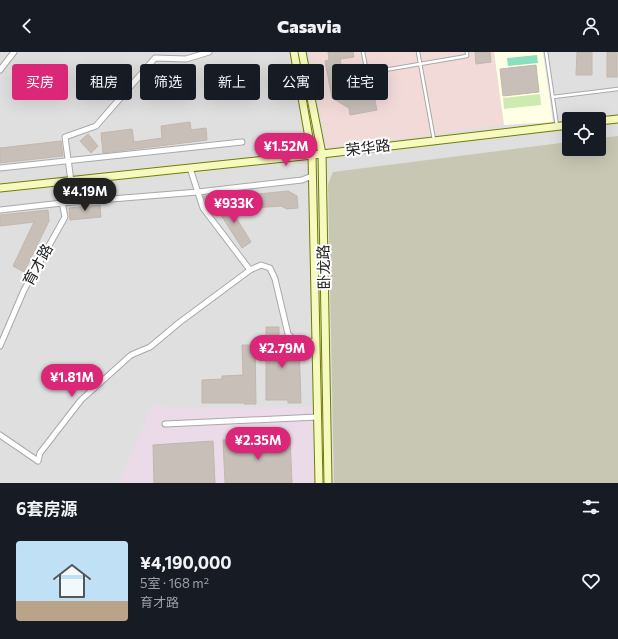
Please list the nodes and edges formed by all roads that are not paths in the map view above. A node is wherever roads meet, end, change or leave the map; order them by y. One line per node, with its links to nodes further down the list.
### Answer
1 (14, 52): 10 (street)
2 (209, 52): 21 (street)
3 (294, 52): 20 (main road, 卧龙路)
4 (302, 52): 19 (main road, 卧龙路)
5 (363, 52): 9 (lane)
6 (418, 52): 9 (lane)
7 (467, 52): 9 (lane)
8 (546, 52): 12 (lane)
9 (420, 63): 17 (lane)
10 (0, 70)
11 (618, 89): 12 (lane)
12 (553, 98): 15 (lane)
13 (618, 119): 14 (main road)
14 (606, 120)
15 (557, 126): 16 (main road, 荣华路); 17 (main road, 荣华路)
16 (562, 126)
17 (434, 141): 19 (main road, 荣华路)
18 (242, 142): 21 (street)
19 (322, 154): 20 (main road, 荣华路); 38 (main road, 卧龙路)
20 (312, 155): 23 (main road, 荣华路); 24 (main road, 卧龙路)
21 (68, 160): 22 (street); 25 (street)
22 (0, 168)
23 (190, 168): 25 (main road, 荣华路); 28 (street)
24 (312, 176): 28 (street); 32 (main road, 卧龙路)
25 (71, 180): 26 (main road, 荣华路)
26 (58, 182): 27 (main road, 荣华路); 29 (street, 育才路)
27 (0, 188)
28 (198, 192): 29 (street); 31 (street)
29 (62, 203): 30 (street); 33 (street, 育才路)
30 (0, 210)
31 (250, 270): 32 (street); 36 (street)
32 (316, 342): 34 (main road, 卧龙路)
33 (0, 346)
34 (318, 417): 35 (street); 37 (main road, 卧龙路)
35 (165, 424)
36 (0, 435)
37 (319, 483)
38 (328, 483)

